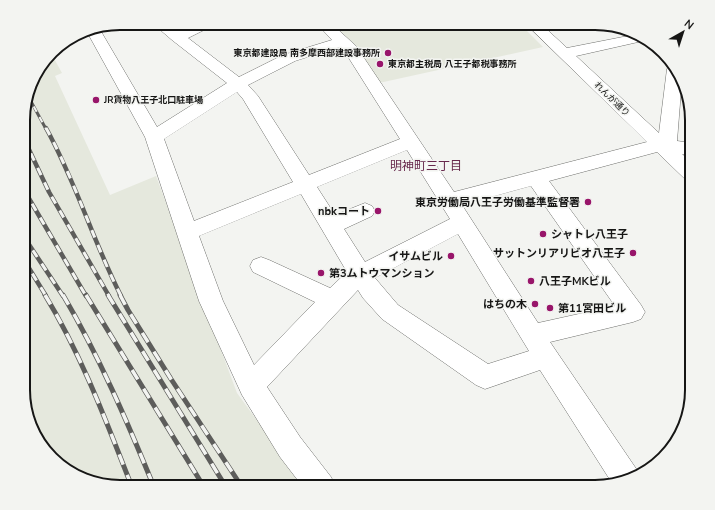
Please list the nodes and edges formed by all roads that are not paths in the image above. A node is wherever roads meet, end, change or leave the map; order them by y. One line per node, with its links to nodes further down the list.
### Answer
1 (182, 30): 4 (street)
2 (331, 30): 7 (street)
3 (540, 30): 8 (street, れんが通り)
4 (171, 32): 10 (street)
5 (95, 34): 11 (street)
6 (634, 39): 8 (street)
7 (344, 41): 10 (street); 12 (street)
8 (565, 53): 13 (street, れんが通り)
9 (675, 78): 13 (street)
10 (238, 84): 11 (street); 17 (street)
11 (154, 137): 22 (street)
12 (410, 142): 17 (street); 18 (street)
13 (664, 146): 14 (street); 15 (street, れんが通り); 16 (street)
14 (685, 148)
15 (685, 167)
16 (536, 178): 18 (street); 26 (street)
17 (305, 185): 21 (street); 22 (street)
18 (449, 201): 20 (street)
19 (365, 211): 21 (street)
20 (462, 222): 24 (street); 26 (street)
21 (331, 226): 24 (street)
22 (188, 232): 28 (street)
23 (260, 266): 25 (street)
24 (362, 274): 25 (street); 27 (street)
25 (332, 300): 28 (street)
26 (534, 335): 27 (street)
27 (546, 357): 29 (street)
28 (251, 386): 30 (street)
29 (624, 475)
30 (316, 480)

